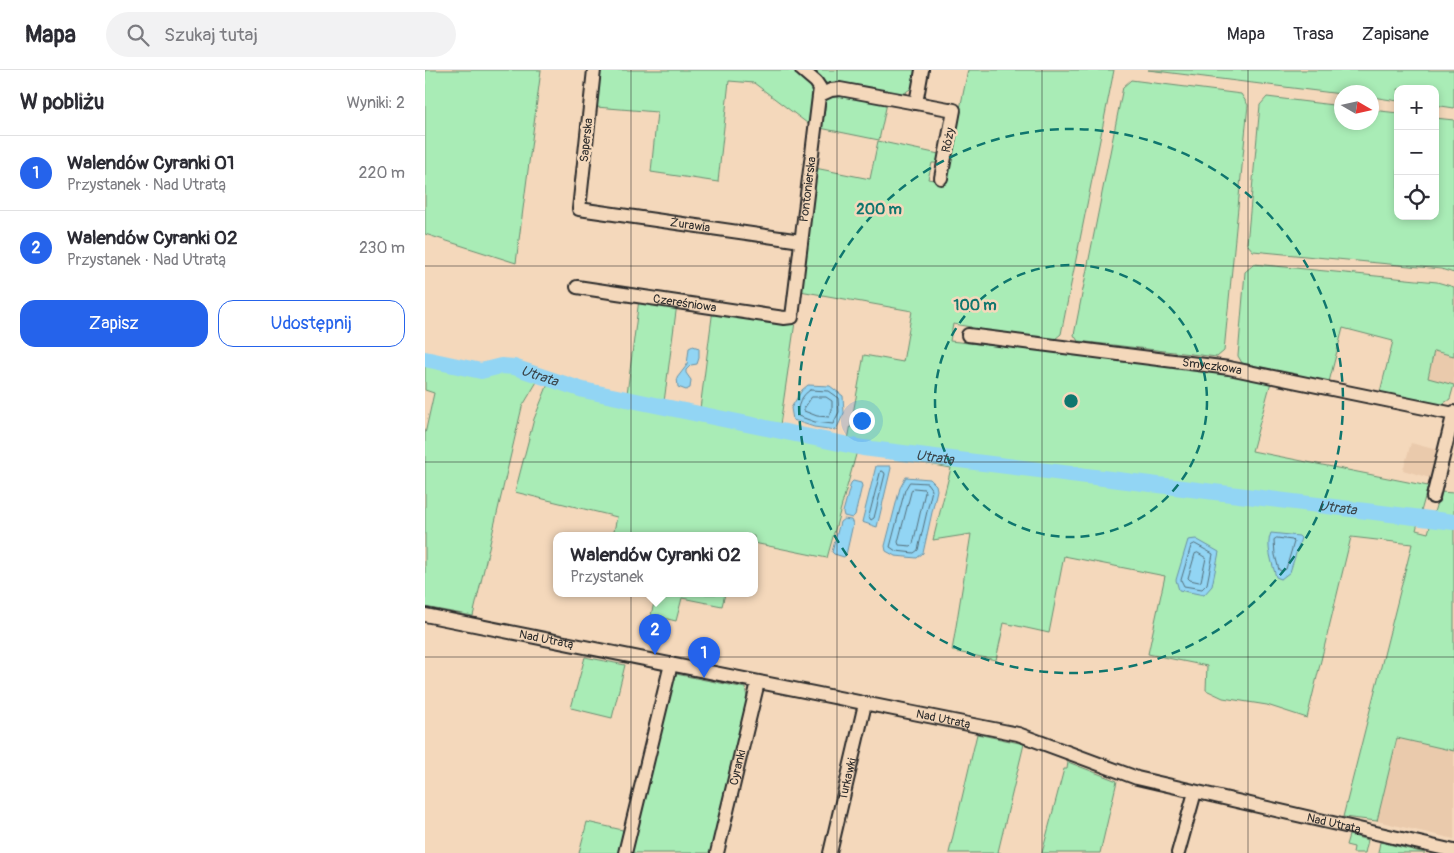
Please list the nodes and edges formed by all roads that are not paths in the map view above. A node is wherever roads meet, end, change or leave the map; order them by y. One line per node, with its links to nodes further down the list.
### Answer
1 (594, 70): 7 (street, Saperska)
2 (802, 70): 4 (street)
3 (922, 70): 5 (street)
4 (820, 95): 5 (street, Róży); 8 (street, Pontonierska)
5 (916, 103): 6 (street, Róży)
6 (941, 178)
7 (579, 209): 8 (street, Żurawia)
8 (801, 241): 10 (street, Pontonierska)
9 (577, 286): 10 (street, Czereśniowa)
10 (792, 317)
11 (968, 335): 12 (street, Smyczkowa)
12 (1454, 413): 13 (street)
13 (1433, 497)
14 (425, 615): 15 (street, Nad Utratą)
15 (671, 664): 16 (street, Nad Utratą); 20 (street)
16 (758, 682): 17 (street, Nad Utratą); 21 (street, Cyranki)
17 (865, 704): 18 (street, Nad Utratą); 22 (street, Turkawki)
18 (1195, 792): 19 (street, Nad Utratą); 23 (street)
19 (1454, 851)
20 (625, 853)
21 (717, 853)
22 (830, 853)
23 (1178, 853)

